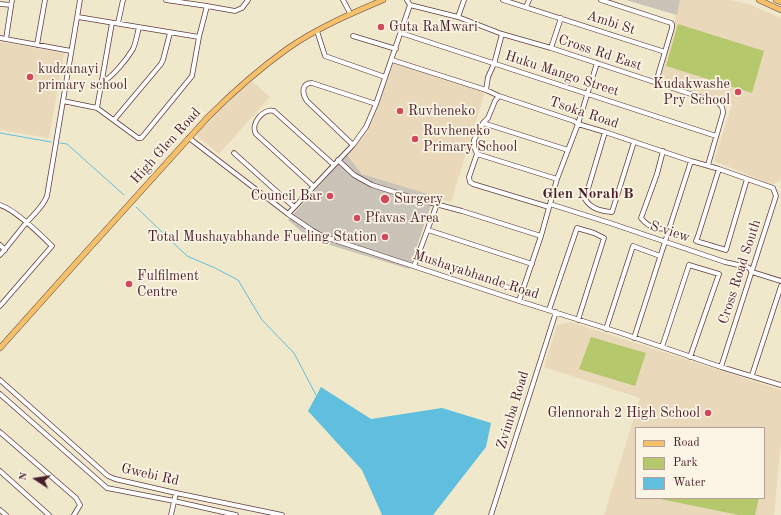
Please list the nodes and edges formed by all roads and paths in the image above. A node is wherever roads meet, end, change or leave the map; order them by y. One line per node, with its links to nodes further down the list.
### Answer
1 (12, 0): 19 (street)
2 (45, 0): 39 (street)
3 (80, 0): 25 (street)
4 (123, 0): 29 (street)
5 (166, 0): 16 (street)
6 (248, 0): 21 (street)
7 (343, 0): 24 (street)
8 (382, 0): 24 (main road, High Glen Road)
9 (408, 0): 20 (street)
10 (464, 0): 26 (street)
11 (503, 0): 22 (street, Ambi St)
12 (529, 0): 22 (street)
13 (601, 0): 43 (street)
14 (758, 0): 23 (main road)
15 (776, 0): 17 (main road)
16 (190, 2): 21 (street)
17 (781, 2)
18 (0, 4): 19 (street)
19 (11, 5): 38 (street)
20 (410, 5): 26 (street, Cross Rd East); 33 (street)
21 (207, 6): 37 (street)
22 (526, 7): 27 (street, Ambi St)
23 (781, 10)
24 (350, 14): 31 (main road, High Glen Road)
25 (78, 17): 28 (street); 42 (street)
26 (458, 17): 34 (street, Cross Rd East)
27 (561, 18): 40 (street); 43 (street, Ambi St)
28 (112, 23): 29 (street); 48 (street)
29 (118, 23): 30 (street)
30 (139, 27): 32 (street); 48 (street)
31 (317, 31): 47 (street); 61 (main road, High Glen Road)
32 (170, 33): 37 (street); 56 (street)
33 (401, 33): 41 (street); 46 (street, Huku Mango Street)
34 (502, 34): 40 (street, Cross Rd East); 46 (street)
35 (353, 36): 41 (street)
36 (0, 38): 38 (street)
37 (199, 38): 56 (street)
38 (6, 39): 39 (street)
39 (37, 45): 42 (street)
40 (551, 48): 45 (street, Cross Rd East)
41 (396, 49): 44 (street)
42 (71, 51): 53 (street)
43 (665, 52): 49 (street)
44 (392, 60): 47 (street); 50 (street, Tsoka Road)
45 (597, 63): 49 (street, Cross Rd East); 51 (street)
46 (494, 64): 50 (street); 51 (street, Huku Mango Street)
47 (385, 77): 54 (street)
48 (102, 82): 55 (street)
49 (656, 82): 60 (street, Cross Rd East)
50 (486, 90): 52 (street, Tsoka Road)
51 (587, 94): 58 (street); 60 (street, Huku Mango Street)
52 (499, 96): 57 (street); 58 (street, Tsoka Road)
53 (63, 101): 55 (street); 82 (street)
54 (376, 104): 63 (street); 63 (street)
55 (97, 108): 56 (street)
56 (114, 120)
57 (483, 123): 64 (street); 67 (street)
58 (578, 124): 59 (street, Tsoka Road); 64 (street)
59 (606, 132): 62 (street, Tsoka Road); 62 (street)
60 (716, 136): 71 (street, Cross Rd East)
61 (189, 138): 81 (street, Mushayabhande Road); 106 (main road, High Glen Road)
62 (634, 142): 65 (street, Tsoka Road)
63 (353, 145): 68 (street)
64 (568, 150): 74 (street)
65 (663, 151): 69 (street, Tsoka Road); 83 (street)
66 (234, 153): 80 (street)
67 (477, 154): 74 (street); 79 (street, S view)
68 (338, 160): 70 (street); 77 (street)
69 (691, 161): 71 (street, Tsoka Road); 83 (street)
70 (334, 165): 75 (street); 75 (street)
71 (708, 165): 72 (street, Tsoka Road)
72 (719, 169): 73 (street, Tsoka Road); 73 (street)
73 (747, 178): 76 (street, Tsoka Road)
74 (558, 179): 79 (street)
75 (313, 186): 80 (street)
76 (769, 186): 94 (street, Cross Road South)
77 (437, 204): 84 (street); 85 (street)
78 (0, 205): 82 (street)
79 (549, 206): 85 (street); 86 (street, S view)
80 (294, 207): 81 (street)
81 (288, 214): 93 (street, Mushayabhande Road)
82 (27, 223): 88 (street); 99 (street)
83 (670, 229): 86 (street)
84 (428, 230): 91 (street); 92 (street)
85 (541, 236): 92 (street)
86 (666, 242): 90 (street); 94 (street, S view)
87 (0, 245): 88 (street)
88 (5, 250): 89 (street)
89 (0, 255)
90 (660, 256): 103 (street); 104 (street)
91 (417, 257): 93 (street); 97 (street)
92 (532, 264): 97 (street)
93 (414, 266): 98 (street, Mushayabhande Road)
94 (752, 272): 95 (street, S view); 108 (street, Cross Road South)
95 (781, 281)
96 (781, 286): 109 (street)
97 (522, 292): 98 (street)
98 (519, 301): 100 (street, Mushayabhande Road)
99 (0, 306)
100 (549, 310): 101 (street, Mushayabhande Road); 102 (street)
101 (556, 312): 102 (street, Mushayabhande Road); 125 (street, Zvimba Road)
102 (578, 320): 103 (street, Mushayabhande Road)
103 (606, 328): 104 (street, Mushayabhande Road)
104 (634, 338): 105 (street, Mushayabhande Road)
105 (662, 347): 107 (street, Mushayabhande Road); 107 (street)
106 (0, 348)
107 (690, 357): 108 (street, Mushayabhande Road)
108 (721, 367): 109 (street, Mushayabhande Road)
109 (752, 376): 112 (street, Mushayabhande Road)
110 (781, 379): 112 (street)
111 (0, 380): 116 (street, Gwebi Rd)
112 (780, 385)
113 (0, 394): 117 (street)
114 (0, 432): 121 (street)
115 (0, 471): 120 (street)
116 (176, 492): 117 (street); 124 (street, Gwebi Rd)
117 (174, 501): 122 (street); 123 (street)
118 (0, 510): 119 (street)
119 (6, 515)
120 (49, 515)
121 (74, 515)
122 (171, 515)
123 (236, 515)
124 (282, 515)
125 (491, 515)

